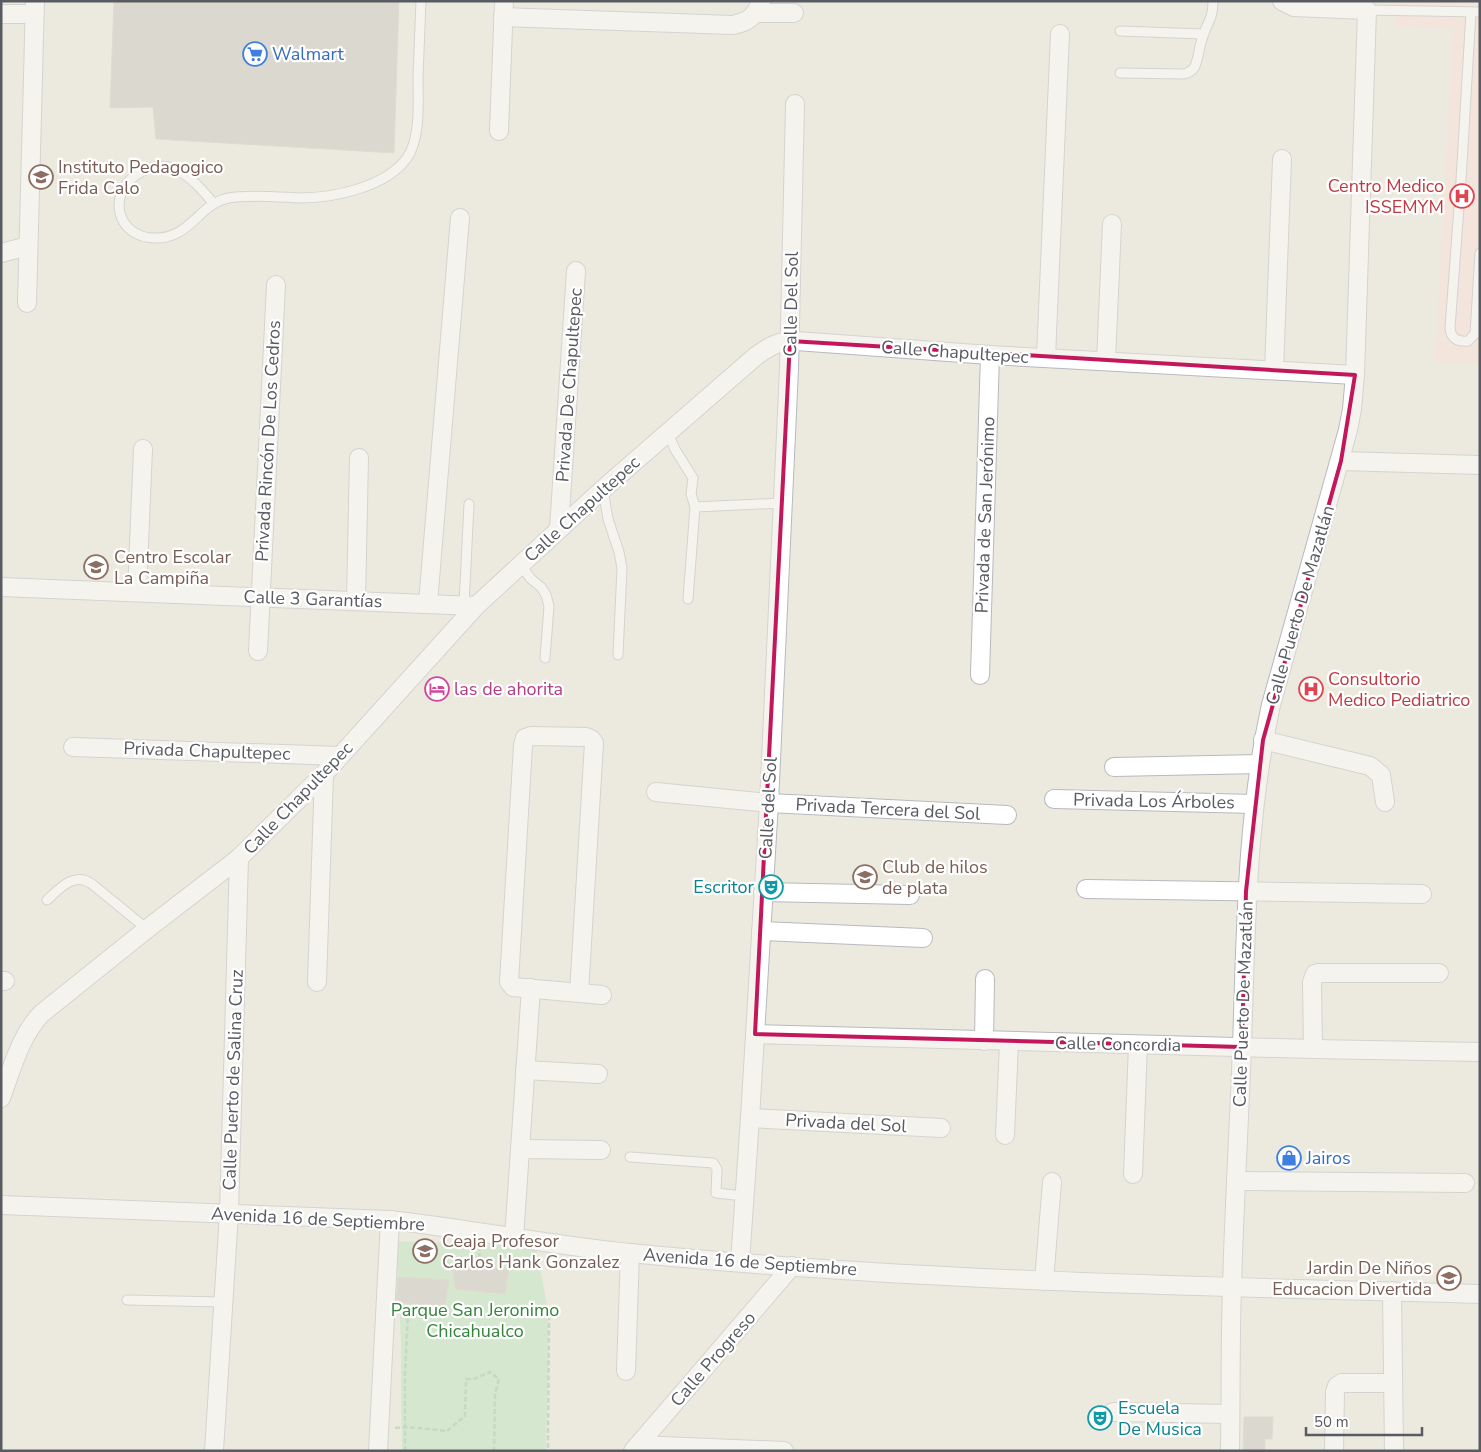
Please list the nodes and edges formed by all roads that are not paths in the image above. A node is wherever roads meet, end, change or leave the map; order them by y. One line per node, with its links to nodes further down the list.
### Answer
1 (421, 1): 22 (lane)
2 (1213, 1): 15 (lane)
3 (1282, 1): 8 (street)
4 (1409, 1): 9 (lane)
5 (758, 7): 7 (street); 11 (street)
6 (34, 8): 12 (street); 25 (street)
7 (503, 9): 20 (street)
8 (1367, 10): 9 (lane); 36 (street, Calle Puerto De Mazatlán)
9 (1409, 11): 10 (lane)
10 (1475, 12): 16 (lane)
11 (794, 13)
12 (1, 14)
13 (1120, 31): 15 (lane)
14 (1060, 34): 33 (street)
15 (1203, 34): 18 (lane)
16 (1469, 44): 17 (lane); 27 (lane)
17 (1480, 44)
18 (1120, 73)
19 (795, 104): 31 (street, Calle Del Sol)
20 (499, 131)
21 (1282, 159): 35 (street)
22 (214, 204): 22 (lane)
23 (460, 218): 53 (street)
24 (1112, 224): 34 (street)
25 (28, 246): 26 (street); 30 (street)
26 (1, 253)
27 (1480, 253)
28 (576, 271): 46 (street, Privada De Chapultepec)
29 (276, 285): 50 (street, Privada Rincón De Los Cedros)
30 (26, 303)
31 (790, 341): 32 (street, Calle Chapultepec); 37 (street, Calle Chapultepec); 43 (street, Calle Del Sol)
32 (990, 355): 33 (street, Calle Chapultepec); 58 (street, Privada de San Jerónimo)
33 (1046, 357): 34 (street, Calle Chapultepec)
34 (1106, 360): 35 (street, Calle Chapultepec)
35 (1274, 370): 36 (street, Calle Chapultepec)
36 (1355, 375): 40 (street, Calle Puerto De Mazatlán)
37 (668, 434): 42 (street, Calle Chapultepec); 45 (lane)
38 (143, 449): 49 (street)
39 (359, 458): 51 (street)
40 (1341, 461): 41 (street); 59 (street, Calle Puerto De Mazatlán)
41 (1480, 465)
42 (603, 488): 46 (street, Calle Chapultepec); 56 (lane)
43 (783, 503): 45 (lane); 68 (street, Calle del Sol)
44 (469, 504): 54 (lane)
45 (694, 507): 52 (lane)
46 (559, 528): 47 (street, Calle Chapultepec)
47 (520, 564): 54 (street, Calle Chapultepec); 57 (lane)
48 (1, 587): 49 (street, Calle 3 Garantías)
49 (137, 591): 50 (street, Calle 3 Garantías)
50 (261, 597): 51 (street, Calle 3 Garantías); 55 (street, Privada Rincón De Los Cedros)
51 (356, 600): 53 (street, Calle 3 Garantías)
52 (688, 600)
53 (428, 603): 54 (street, Calle 3 Garantías)
54 (470, 606): 61 (street, Calle Chapultepec)
55 (258, 651)
56 (618, 655)
57 (545, 658)
58 (980, 675)
59 (1263, 740): 62 (street, Calle Puerto De Mazatlán); 67 (street)
60 (73, 747): 61 (street, Privada Chapultepec)
61 (340, 756): 64 (street, Calle Chapultepec)
62 (1260, 764): 63 (street); 69 (street, Calle Puerto De Mazatlán)
63 (1114, 768)
64 (324, 774): 71 (street, Calle Chapultepec); 83 (street)
65 (656, 792): 68 (street, Privada Tercera del Sol)
66 (1054, 799): 69 (street, Privada Los Árboles)
67 (1385, 802)
68 (769, 803): 70 (street, Privada Tercera del Sol); 74 (street, Calle del Sol)
69 (1254, 804): 73 (street, Calle Puerto De Mazatlán)
70 (1007, 815)
71 (240, 858): 78 (street, Calle Chapultepec); 109 (street, Calle Puerto de Salina Cruz)
72 (1086, 889): 73 (street)
73 (1246, 891): 75 (street); 91 (street, Calle Puerto De Mazatlán)
74 (763, 892): 76 (street); 79 (street, Calle del Sol)
75 (1422, 894)
76 (910, 895)
77 (47, 900): 78 (lane)
78 (147, 929): 96 (street, Calle Chapultepec)
79 (761, 931): 80 (street); 87 (street, Calle del Sol)
80 (923, 938)
81 (1439, 973): 92 (street)
82 (985, 979): 88 (street)
83 (317, 982)
84 (531, 988): 85 (street); 85 (street); 94 (street)
85 (579, 992): 86 (street)
86 (602, 995)
87 (755, 1034): 88 (street, Calle Concordia); 97 (street, Calle del Sol)
88 (984, 1040): 89 (street, Calle Concordia)
89 (1009, 1042): 90 (street, Calle Concordia); 99 (street)
90 (1138, 1045): 91 (street, Calle Concordia); 103 (street)
91 (1242, 1048): 92 (street, Calle Concordia); 104 (street, Calle Puerto De Mazatlán)
92 (1313, 1049): 93 (street, Calle Concordia)
93 (1480, 1052)
94 (525, 1070): 95 (street); 100 (street)
95 (598, 1074)
96 (1, 1098)
97 (750, 1118): 98 (street, Privada del Sol); 107 (street, Calle del Sol)
98 (941, 1128)
99 (1005, 1135)
100 (520, 1149): 101 (street); 111 (street)
101 (601, 1150)
102 (630, 1157): 107 (lane)
103 (1133, 1174)
104 (1236, 1181): 106 (street); 116 (street, Calle Puerto De Mazatlán)
105 (1052, 1182): 115 (street)
106 (1464, 1183)
107 (744, 1196): 113 (street, Calle del Sol)
108 (1, 1205): 109 (street, Avenida 16 de Septiembre)
109 (229, 1213): 110 (street, Avenida 16 de Septiembre); 120 (street, Calle Puerto de Salina Cruz)
110 (390, 1220): 111 (street, Avenida 16 de Septiembre); 127 (street)
111 (514, 1238): 112 (street, Avenida 16 de Septiembre)
112 (630, 1253): 113 (street, Avenida 16 de Septiembre); 121 (street)
113 (740, 1262): 114 (street, Avenida 16 de Septiembre)
114 (792, 1266): 115 (street, Avenida 16 de Septiembre); 125 (street, Calle Progreso)
115 (1044, 1281): 116 (street, Avenida 16 de Septiembre)
116 (1232, 1287): 117 (street, Avenida 16 de Septiembre); 124 (street, Calle Puerto De Mazatlán)
117 (1392, 1291): 118 (street, Avenida 16 de Septiembre); 122 (street)
118 (1480, 1294)
119 (127, 1300): 120 (lane)
120 (223, 1302): 126 (street, Calle Puerto de Salina Cruz)
121 (626, 1371)
122 (1392, 1383): 130 (street); 131 (street)
123 (1113, 1412): 124 (street)
124 (1230, 1414): 129 (street, Calle Puerto De Mazatlán)
125 (635, 1448): 128 (street)
126 (214, 1451)
127 (378, 1451)
128 (784, 1451)
129 (1230, 1451)
130 (1334, 1451)
131 (1394, 1451)

